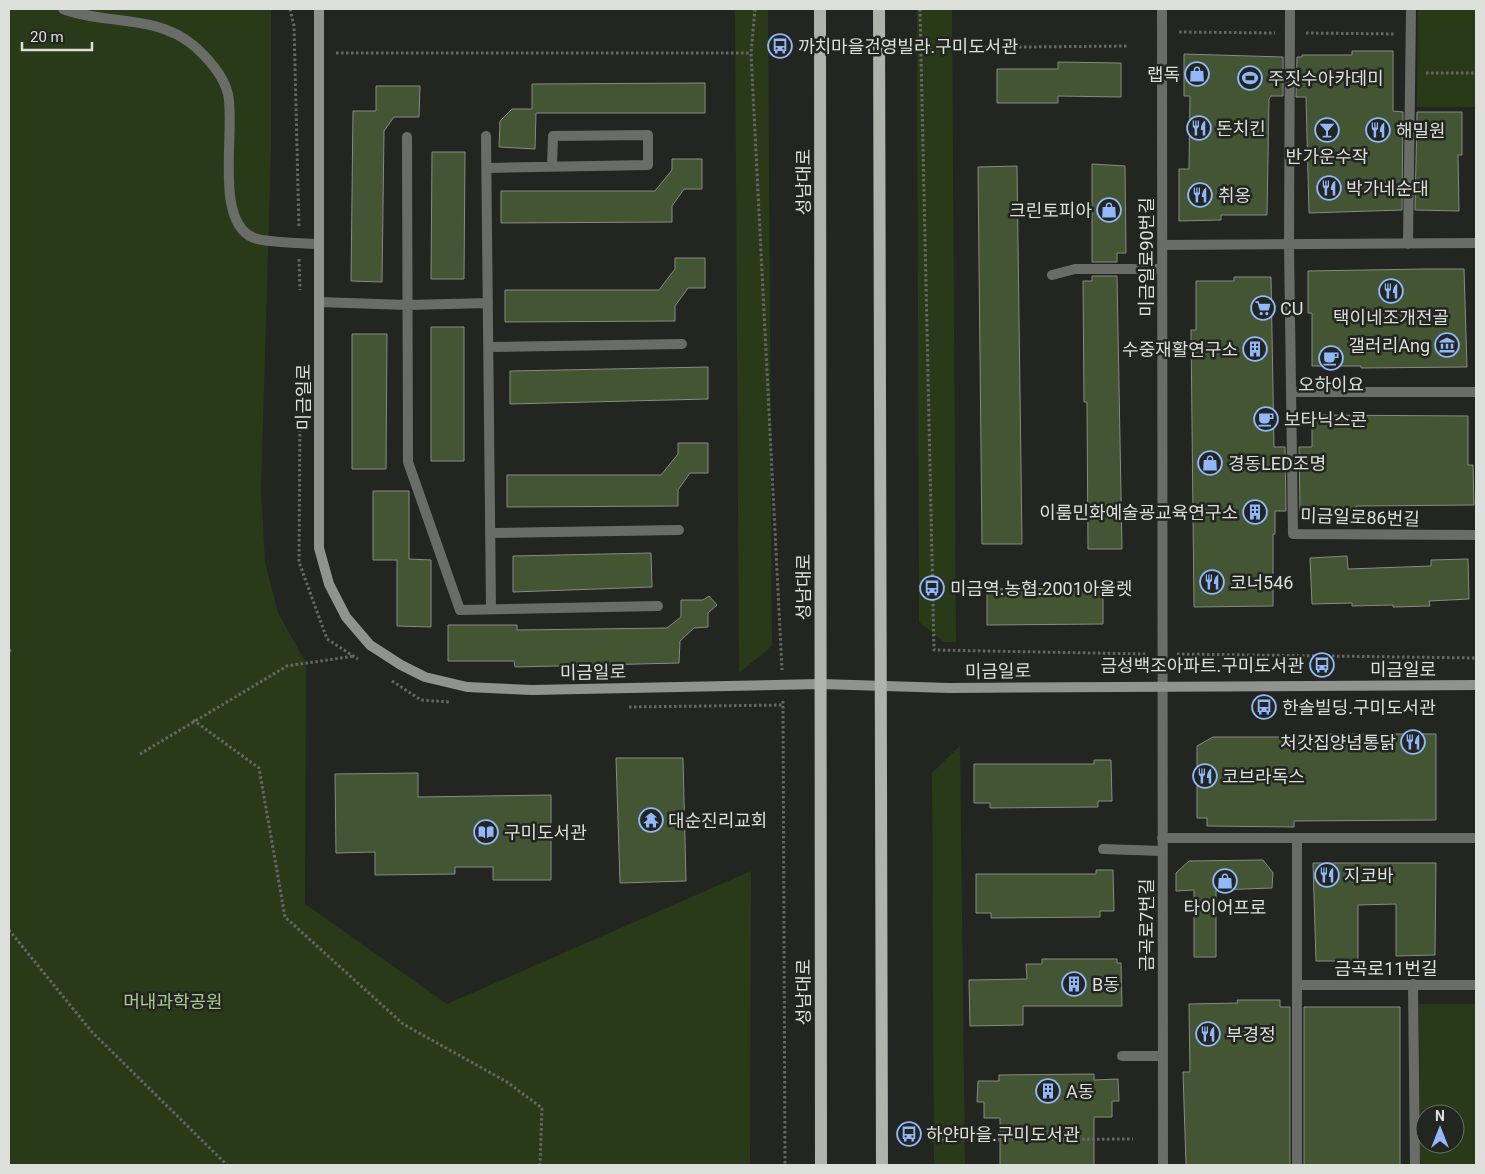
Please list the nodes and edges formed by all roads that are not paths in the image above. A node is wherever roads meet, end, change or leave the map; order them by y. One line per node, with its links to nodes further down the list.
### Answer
1 (63, 9): 13 (street)
2 (319, 9): 13 (street, 미금일로)
3 (820, 9): 31 (main road, 성남대로)
4 (879, 9): 32 (main road)
5 (1162, 9): 16 (street, 미금일로90번길)
6 (1290, 9): 14 (street, 미금일로86번길)
7 (1410, 9): 15 (street)
8 (486, 136): 11 (street)
9 (407, 137): 21 (street)
10 (552, 166): 10 (street); 11 (street)
11 (487, 168): 20 (street)
12 (1476, 243): 15 (street)
13 (319, 244): 19 (street, 미금일로)
14 (1289, 244): 15 (street); 16 (street); 24 (street, 미금일로86번길)
15 (1408, 244)
16 (1162, 245): 17 (street, 미금일로90번길)
17 (1162, 269): 18 (street); 33 (street, 미금일로90번길)
18 (1052, 275)
19 (319, 302): 21 (street); 31 (street, 미금일로)
20 (488, 303): 21 (street); 23 (street)
21 (407, 304): 30 (street)
22 (682, 344): 23 (street)
23 (489, 347): 27 (street)
24 (1291, 392): 25 (street); 28 (street, 미금일로86번길)
25 (1476, 392)
26 (679, 530): 27 (street)
27 (490, 534): 30 (street)
28 (1476, 535)
29 (658, 606): 30 (street)
30 (492, 609)
31 (820, 684): 32 (street, 미금일로); 45 (main road, 성남대로)
32 (881, 685): 33 (street, 미금일로); 46 (main road)
33 (1162, 685): 34 (street, 미금일로); 35 (street, 금곡로7번길)
34 (1476, 685)
35 (1162, 838): 36 (street); 39 (street, 금곡로7번길)
36 (1297, 838): 37 (street); 41 (street)
37 (1473, 838)
38 (1103, 849): 39 (street)
39 (1162, 851): 44 (street, 금곡로7번길)
40 (1413, 984): 41 (street, 금곡로11번길); 42 (street, 금곡로11번길); 49 (street)
41 (1297, 985): 48 (street)
42 (1476, 985)
43 (1122, 1056): 44 (street)
44 (1162, 1056): 47 (street, 금곡로7번길)
45 (821, 1165)
46 (882, 1165)
47 (1163, 1165)
48 (1297, 1165)
49 (1415, 1165)

